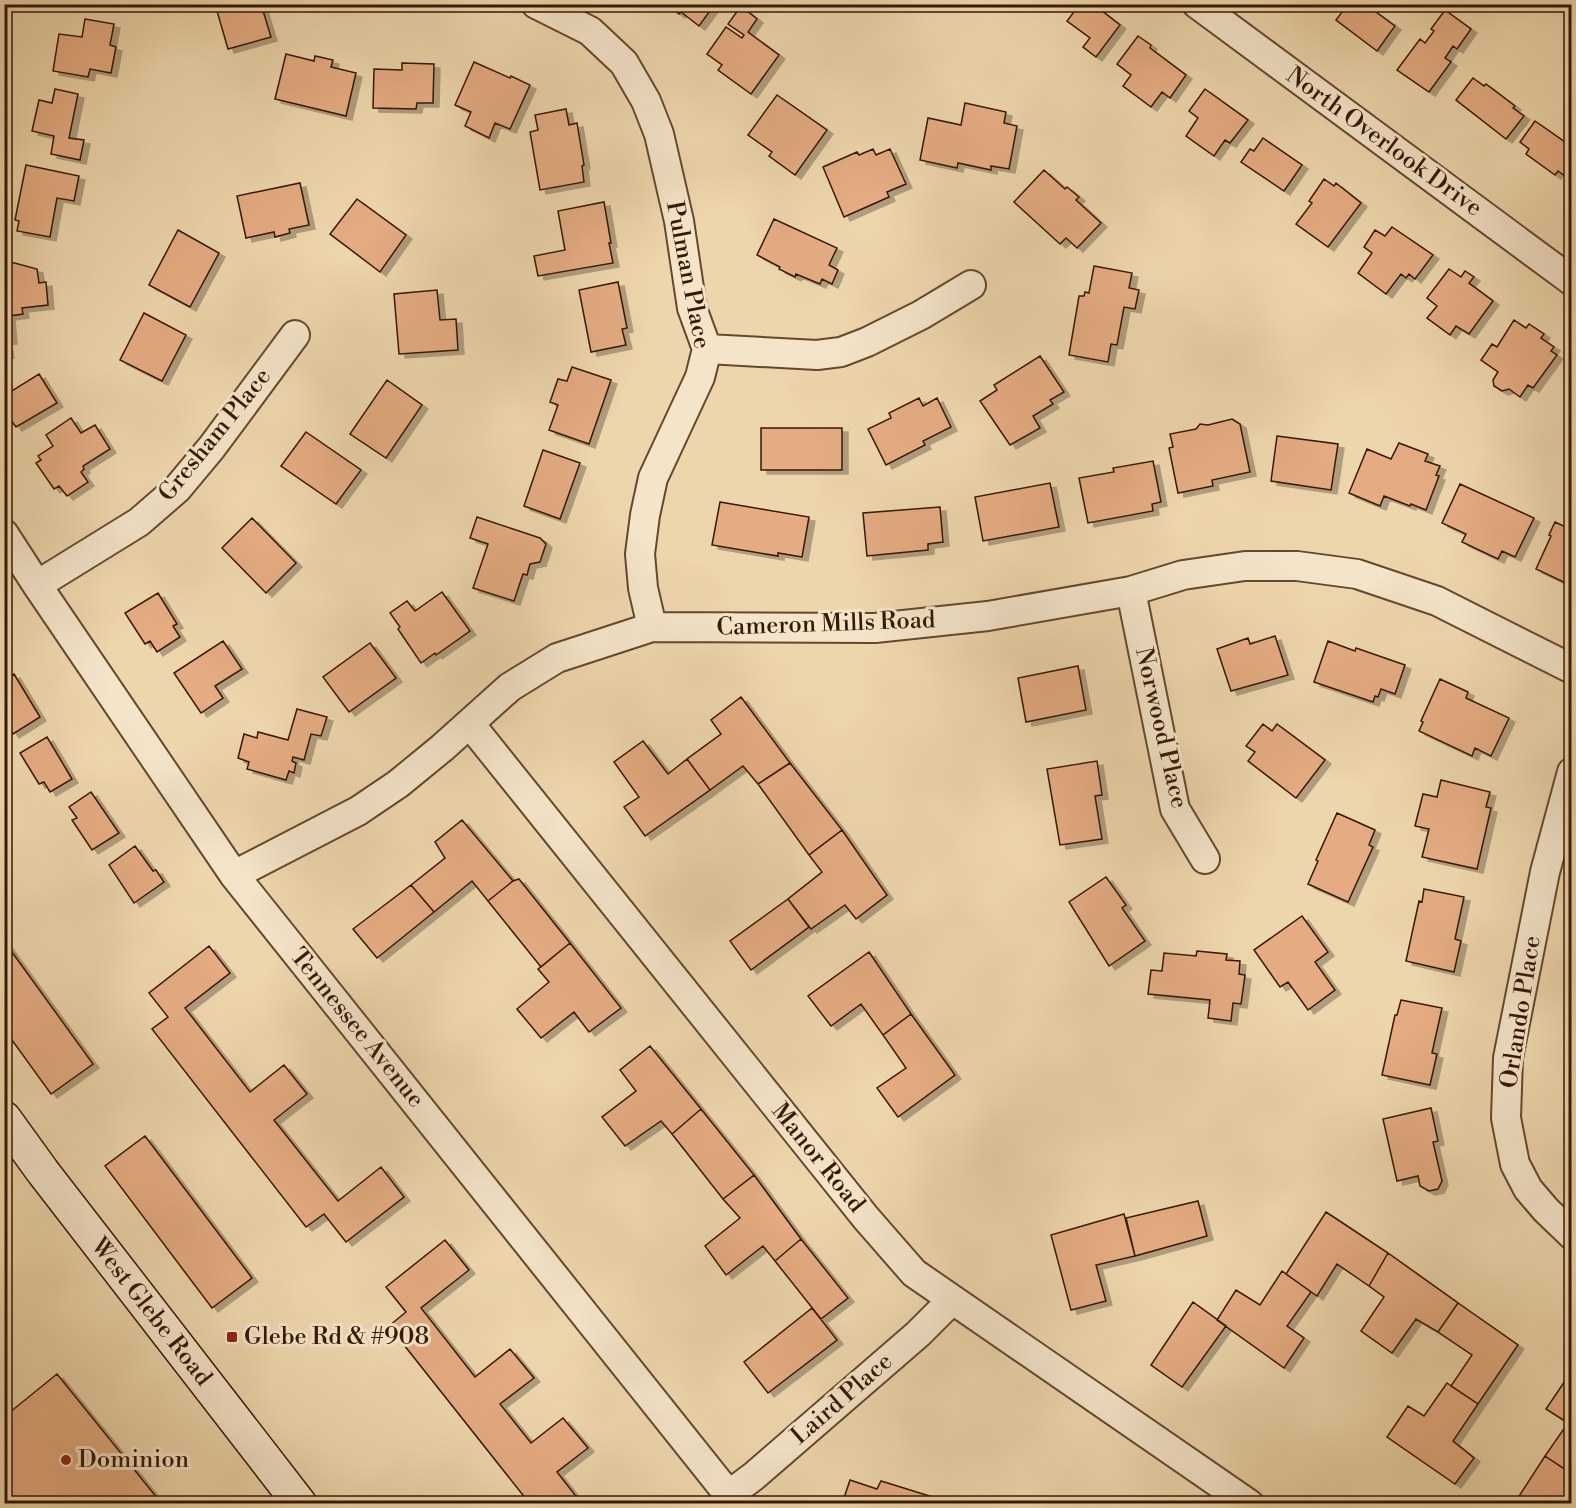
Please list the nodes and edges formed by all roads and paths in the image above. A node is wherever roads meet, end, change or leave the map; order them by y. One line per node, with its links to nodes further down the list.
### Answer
1 (536, 4): 6 (street, Pulman Place)
2 (1197, 4): 3 (street, North Overlook Drive)
3 (1572, 281)
4 (970, 285): 6 (street)
5 (295, 334): 8 (street, Gresham Place)
6 (707, 349): 10 (street, Pulman Place)
7 (4, 534): 8 (street, Tennessee Avenue)
8 (37, 585): 15 (street, Tennessee Avenue)
9 (1131, 591): 10 (street, Cameron Mills Road); 11 (street, Cameron Mills Road); 14 (street, Norwood Place)
10 (652, 627): 12 (street, Cameron Mills Road)
11 (1572, 669)
12 (470, 724): 15 (street, Cameron Mills Road); 18 (street, Manor Road)
13 (1572, 772): 17 (street, Orlando Place)
14 (1205, 859)
15 (234, 875): 19 (street, Tennessee Avenue)
16 (4, 1119): 20 (main road, West Glebe Road)
17 (1572, 1235)
18 (952, 1300): 19 (street, Laird Place); 21 (street, Manor Road)
19 (733, 1499)
20 (300, 1503)
21 (1249, 1503)

